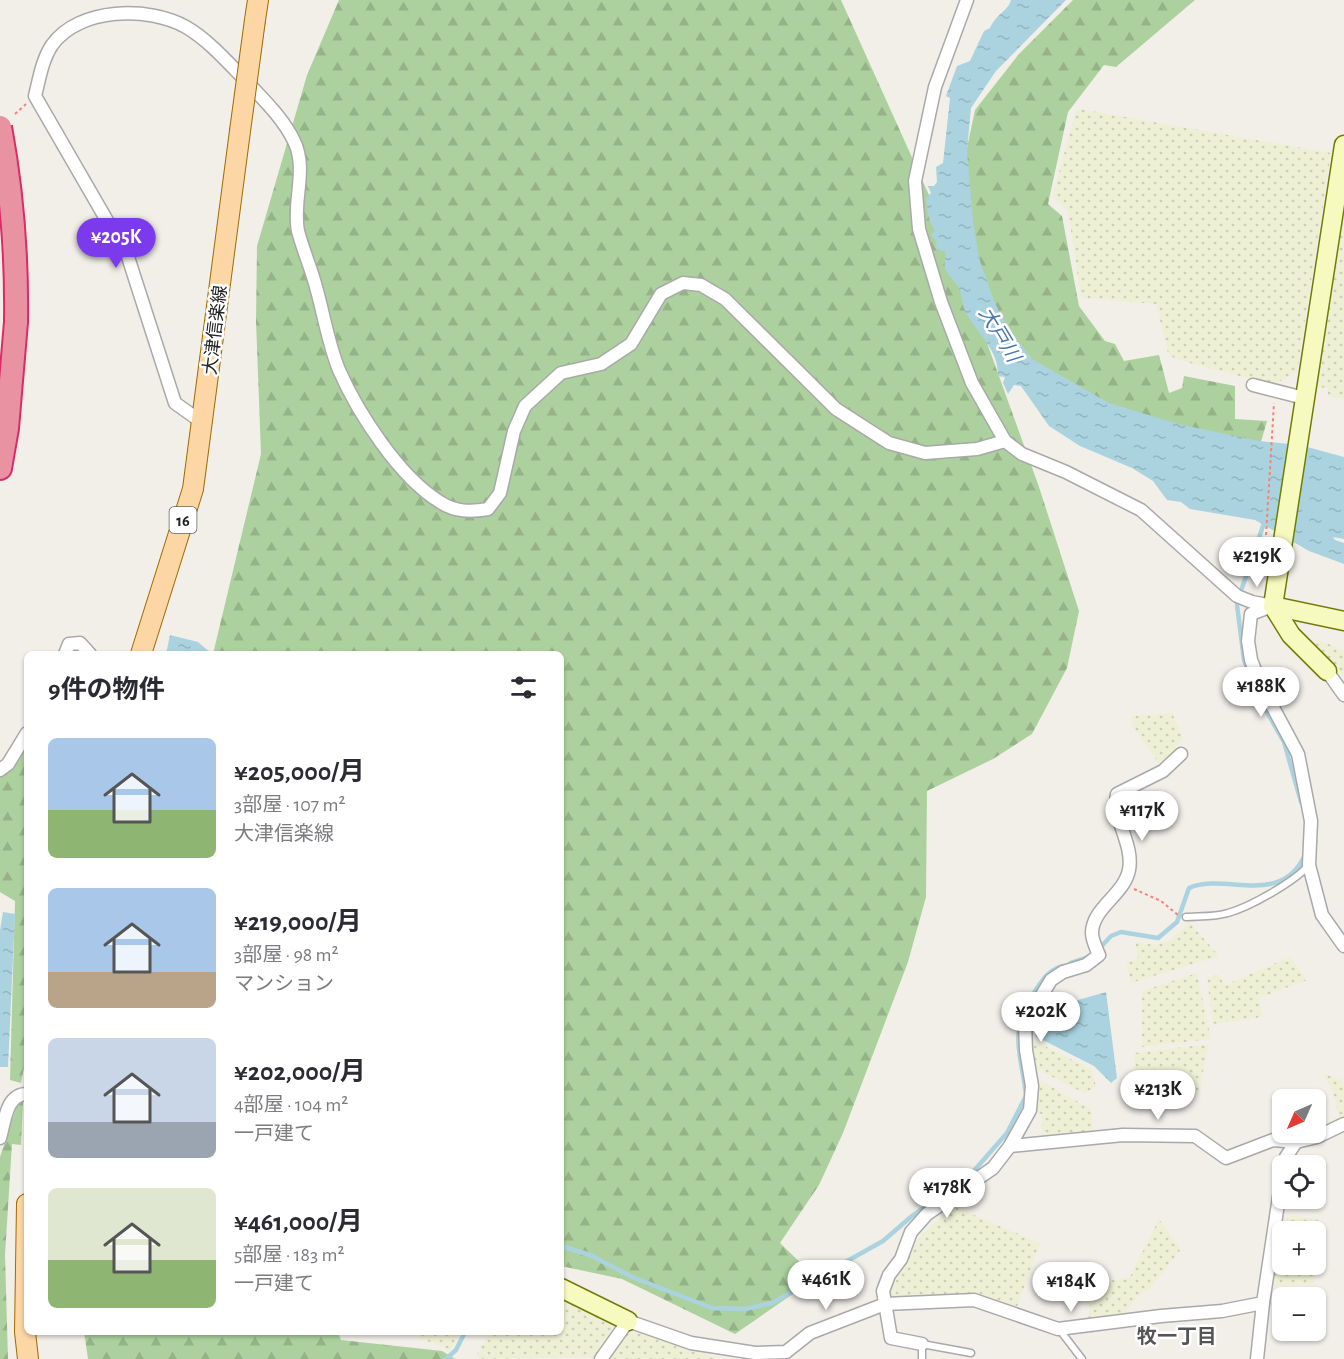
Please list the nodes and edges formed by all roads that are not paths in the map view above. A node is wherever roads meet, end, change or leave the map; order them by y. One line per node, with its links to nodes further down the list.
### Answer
1 (258, 0): 7 (main road, 大津信楽線 / 16, bridge)
2 (967, 0): 8 (street)
3 (4, 123): 9 (highway, bridge)
4 (1344, 145): 6 (street)
5 (1253, 386): 6 (street)
6 (1304, 398): 10 (street)
7 (203, 423): 8 (street); 14 (main road, 大津信楽線 / 16)
8 (1005, 441): 10 (street)
9 (0, 468)
10 (1273, 606): 11 (street); 15 (street); 20 (street)
11 (1344, 621)
12 (66, 651): 13 (street)
13 (87, 651)
14 (142, 651)
15 (1327, 671): 16 (street)
16 (1344, 695)
17 (24, 738): 19 (street)
18 (1181, 754): 28 (street)
19 (0, 770)
20 (1308, 865): 21 (lane); 22 (street)
21 (1186, 917)
22 (1344, 946)
23 (24, 1094): 26 (street)
24 (1344, 1124): 25 (street)
25 (1326, 1133)
26 (0, 1138)
27 (1272, 1140): 28 (street)
28 (1010, 1146): 32 (street)
29 (1277, 1209): 31 (street)
30 (564, 1289): 33 (street)
31 (1263, 1303): 34 (street); 43 (street)
32 (885, 1304): 34 (street); 36 (street); 38 (street)
33 (628, 1321): 38 (street); 40 (street)
34 (1058, 1329): 42 (lane)
35 (25, 1335): 39 (main road)
36 (922, 1344): 37 (lane); 41 (lane)
37 (971, 1353)
38 (790, 1355)
39 (28, 1359)
40 (601, 1359)
41 (922, 1359)
42 (1082, 1359)
43 (1257, 1359)

